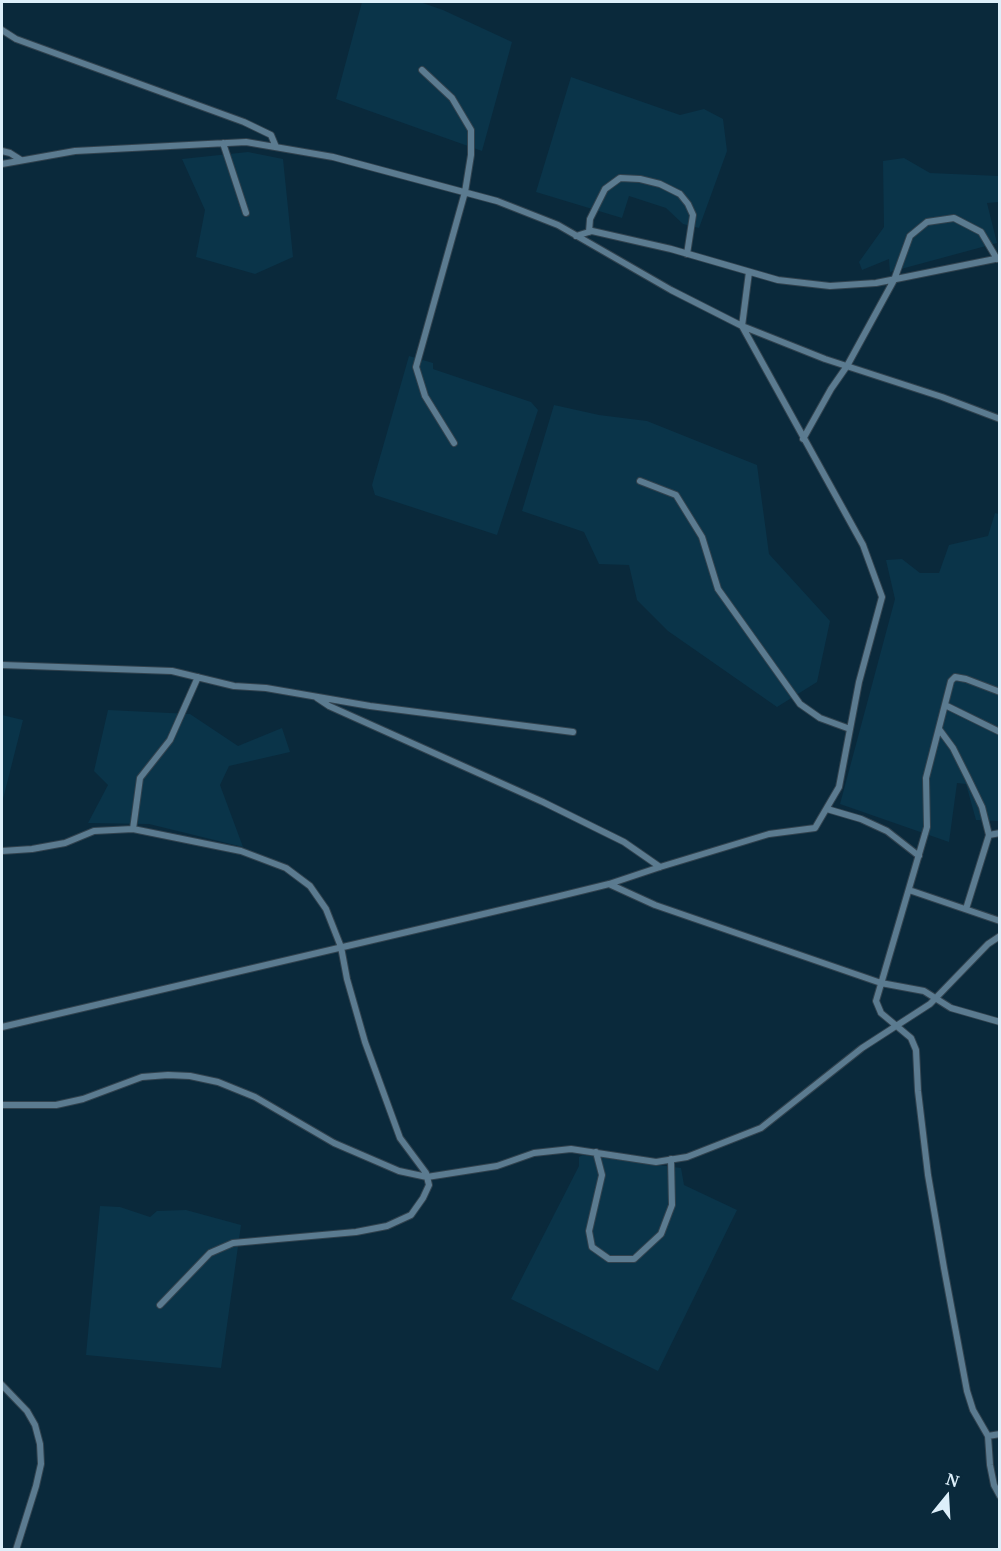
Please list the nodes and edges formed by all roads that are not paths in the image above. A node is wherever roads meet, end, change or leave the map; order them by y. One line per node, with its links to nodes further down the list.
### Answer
1 (2, 30): 4 (lane)
2 (422, 70): 8 (lane)
3 (223, 143): 4 (lane); 6 (lane); 9 (lane)
4 (276, 147): 8 (lane)
5 (2, 151): 6 (lane)
6 (22, 160): 7 (lane)
7 (2, 164)
8 (465, 192): 11 (lane); 20 (lane)
9 (246, 213)
10 (589, 232): 11 (lane); 12 (lane); 12 (lane)
11 (576, 236): 16 (lane)
12 (687, 254): 14 (lane)
13 (998, 258): 15 (lane); 15 (lane)
14 (749, 272): 15 (lane); 16 (lane)
15 (894, 280): 17 (lane)
16 (742, 326): 17 (lane); 19 (lane)
17 (847, 366): 18 (lane); 19 (lane)
18 (999, 418)
19 (803, 439): 27 (lane)
20 (454, 443)
21 (640, 480): 27 (lane)
22 (2, 665): 23 (lane)
23 (198, 677): 25 (lane); 32 (lane)
24 (999, 692): 26 (lane)
25 (314, 696): 29 (lane); 37 (lane)
26 (945, 705): 28 (lane); 30 (lane)
27 (850, 729): 31 (lane)
28 (939, 729): 34 (lane); 36 (lane)
29 (573, 732)
30 (999, 732)
31 (827, 809): 36 (lane); 37 (lane)
32 (133, 829): 35 (lane); 43 (lane)
33 (999, 833): 34 (lane)
34 (989, 835): 40 (lane)
35 (2, 851)
36 (919, 856): 39 (lane)
37 (660, 867): 38 (lane)
38 (609, 884): 43 (lane); 44 (lane)
39 (909, 890): 40 (lane); 44 (lane)
40 (966, 909): 41 (lane)
41 (999, 921)
42 (999, 936): 45 (lane)
43 (341, 946): 47 (lane); 52 (lane)
44 (881, 983): 45 (lane); 48 (lane)
45 (937, 997): 46 (lane); 48 (lane)
46 (999, 1022)
47 (2, 1027)
48 (897, 1027): 51 (lane); 56 (lane)
49 (2, 1105): 52 (lane)
50 (596, 1152): 51 (lane); 51 (lane); 52 (lane)
51 (671, 1159)
52 (427, 1177): 53 (lane)
53 (160, 1305)
54 (2, 1385): 58 (lane)
55 (999, 1434): 56 (lane)
56 (988, 1436): 57 (lane)
57 (999, 1496)
58 (16, 1550)

